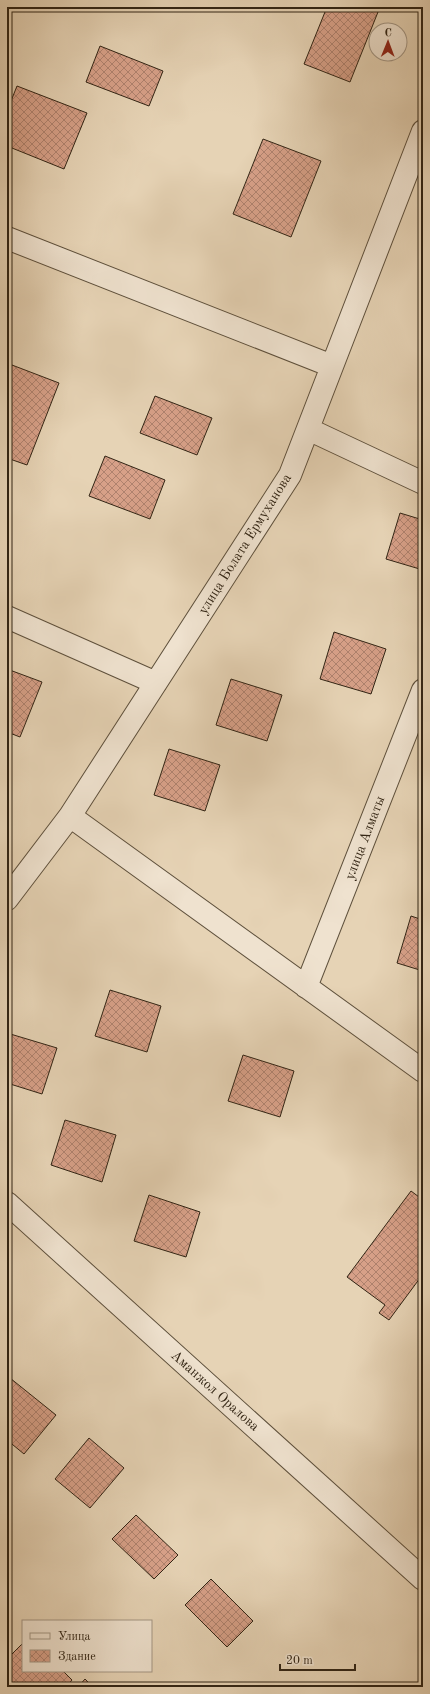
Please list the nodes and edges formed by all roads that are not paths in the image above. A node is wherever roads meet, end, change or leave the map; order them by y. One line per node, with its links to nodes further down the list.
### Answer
1 (423, 131): 3 (street, улица Болата Ермуханова)
2 (7, 238): 3 (street)
3 (332, 366): 4 (street, улица Болата Ермуханова)
4 (308, 429): 5 (street); 7 (street, улица Болата Ермуханова)
5 (423, 483)
6 (7, 617): 7 (street)
7 (156, 683): 9 (street, улица Болата Ермуханова)
8 (423, 690): 11 (street, улица Алматы)
9 (70, 816): 10 (street, улица Болата Ермуханова); 11 (street)
10 (7, 899)
11 (306, 987): 12 (street)
12 (423, 1071)
13 (7, 1203): 14 (street, Аманжол Оралова)
14 (423, 1579)

